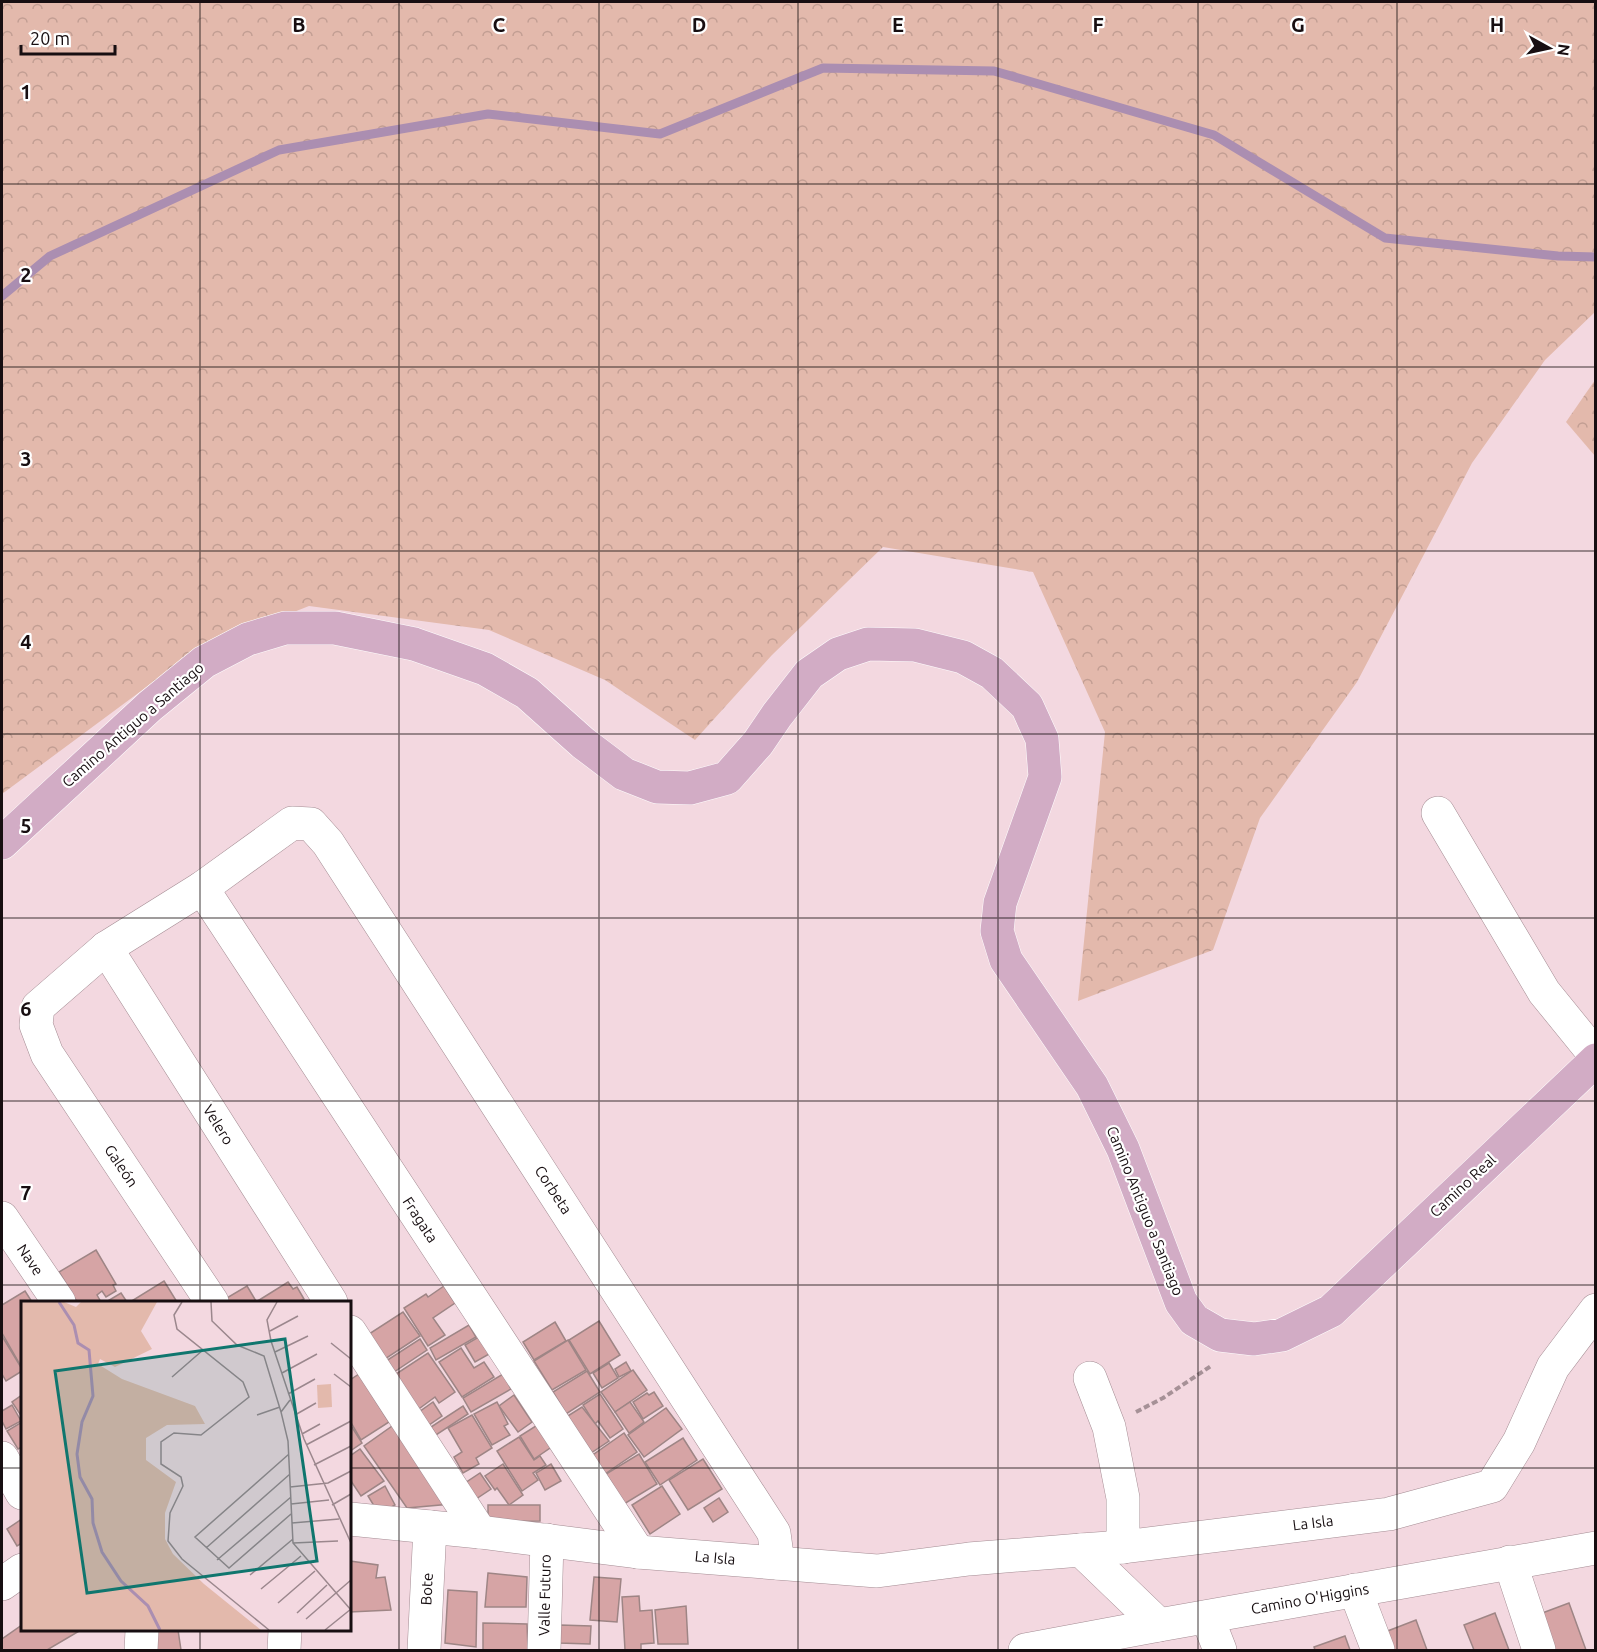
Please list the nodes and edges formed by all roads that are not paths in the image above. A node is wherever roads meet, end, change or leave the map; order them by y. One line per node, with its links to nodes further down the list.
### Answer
1 (1438, 813): 5 (street)
2 (2, 843): 11 (main road, Camino Antiguo a Santiago)
3 (202, 888): 4 (street); 23 (street, Fragata); 25 (street, Corbeta)
4 (106, 948): 8 (street, Galeón); 9 (street, Velero)
5 (1596, 1058): 11 (main road, Camino Real)
6 (2, 1218): 7 (street, Nave)
7 (58, 1301)
8 (211, 1301)
9 (330, 1301)
10 (1596, 1310): 20 (street, La Isla)
11 (1331, 1311)
12 (351, 1334): 18 (street)
13 (1090, 1378): 20 (street)
14 (2, 1458): 15 (street)
15 (21, 1491)
16 (352, 1516): 17 (street, La Isla)
17 (430, 1527): 18 (street, La Isla); 36 (street, Bote)
18 (480, 1532): 19 (street, La Isla)
19 (546, 1540): 23 (street, La Isla); 37 (street, Valle Futuro)
20 (1123, 1547): 22 (street, La Isla)
21 (1596, 1548): 24 (street, Camino O'Higgins)
22 (1081, 1550): 25 (street, La Isla); 30 (street)
23 (638, 1551): 25 (street, La Isla)
24 (1510, 1562): 28 (street, Camino O'Higgins); 40 (street)
25 (778, 1563)
26 (21, 1571): 27 (street)
27 (2, 1584)
28 (1355, 1590): 29 (street, Camino O'Higgins); 39 (street)
29 (1207, 1617): 30 (street, Camino O'Higgins); 38 (street)
30 (1159, 1625): 33 (street, Camino O'Higgins)
31 (142, 1631): 34 (street)
32 (285, 1631): 35 (street)
33 (1041, 1649)
34 (141, 1650)
35 (284, 1650)
36 (424, 1650)
37 (544, 1650)
38 (1220, 1650)
39 (1378, 1650)
40 (1539, 1650)

